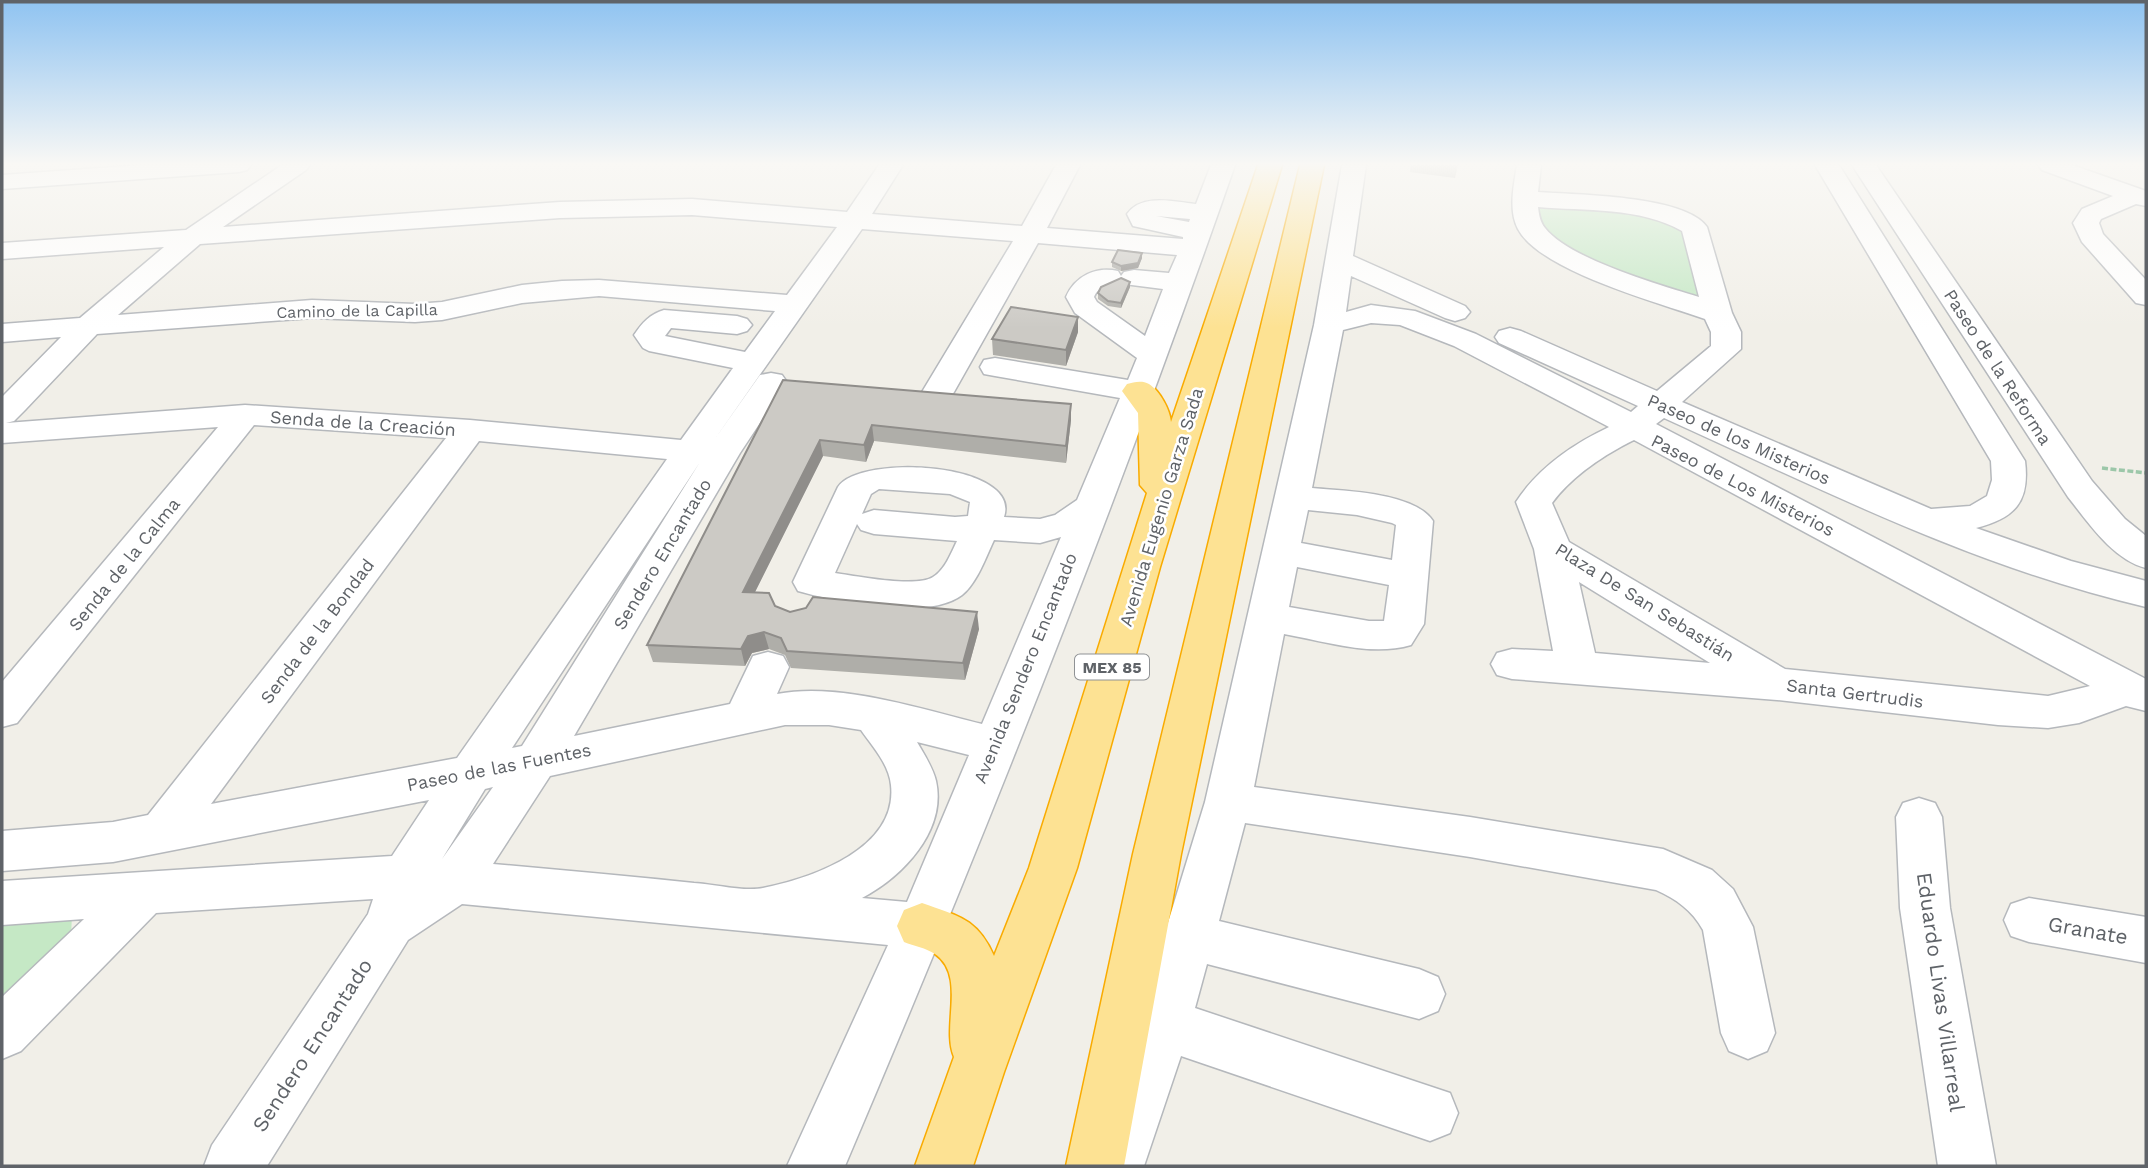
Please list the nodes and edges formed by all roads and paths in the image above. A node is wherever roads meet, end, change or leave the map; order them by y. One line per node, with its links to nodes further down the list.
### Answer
1 (215, 220): 16 (street)
2 (439, 220): 16 (street)
3 (850, 220): 14 (street)
4 (1038, 220): 15 (street)
5 (1203, 220): 17 (street, Avenida Sendero Encantado)
6 (1252, 220): 45 (highway, Avenida Eugenio Garza Sada / MEX 85)
7 (1300, 220): 87 (highway)
8 (1347, 220): 19 (street)
9 (1529, 220): 24 (street)
10 (1684, 220): 24 (street, Plaza De San Sebastián)
11 (1860, 220): 44 (street)
12 (1900, 220): 49 (street, Paseo de la Reforma)
13 (2088, 220): 20 (street)
14 (869, 221): 15 (street); 22 (street, Sendero Encantado); 40 (street, Sendero Encantado)
15 (1030, 235): 17 (street); 33 (street)
16 (195, 236): 18 (street); 27 (street)
17 (1194, 244): 32 (street, Avenida Sendero Encantado); 32 (street)
18 (2, 251)
19 (1341, 261): 26 (street); 34 (street, Paseo de los Misterios)
20 (2140, 286)
21 (751, 299): 22 (street, Camino de la Capilla); 23 (street, Camino de la Capilla); 25 (street)
22 (795, 304): 30 (street, Sendero Encantado)
23 (666, 306): 25 (street); 27 (street, Camino de la Capilla); 29 (street)
24 (1717, 313): 34 (street, Plaza De San Sebastián)
25 (737, 325): 29 (street)
26 (1329, 325): 37 (street, Paseo de Los Misterios); 41 (street)
27 (89, 326): 28 (street, Camino de la Capilla); 35 (street)
28 (2, 333)
29 (714, 355): 30 (street)
30 (754, 363): 40 (street, Sendero Encantado)
31 (995, 367): 32 (street)
32 (1146, 374): 42 (street, Avenida Sendero Encantado); 45 (highway)
33 (938, 392)
34 (1662, 405): 37 (street, Plaza De San Sebastián); 44 (street, Paseo de los Misterios)
35 (2, 414)
36 (245, 415): 38 (street, Senda de la Creación); 39 (street, Senda de la Creación); 59 (street, Senda de la Calma)
37 (1632, 428): 47 (street, Plaza De San Sebastián); 58 (street, Paseo de Los Misterios)
38 (470, 430): 40 (street, Senda de la Creación); 67 (street, Senda de la Bondad)
39 (2, 433)
40 (707, 452): 63 (street, Sendero Encantado); 64 (street, Sendero Encantado)
41 (1292, 498): 48 (street); 51 (street)
42 (1090, 508): 46 (street); 50 (street, Avenida Sendero Encantado)
43 (874, 522): 46 (street)
44 (1924, 522): 52 (street, Paseo de los Misterios)
45 (1155, 523): 82 (highway, Avenida Eugenio Garza Sada / MEX 85)
46 (971, 531): 46 (street); 50 (street)
47 (1553, 549): 56 (street); 57 (street, Plaza De San Sebastián)
48 (1281, 552): 51 (street); 53 (street)
49 (2146, 556)
50 (1065, 568): 62 (street, Avenida Sendero Encantado)
51 (1409, 576): 53 (street)
52 (2146, 594)
53 (1267, 617): 65 (street)
54 (1512, 664): 56 (street, Santa Gertrudis)
55 (768, 667): 60 (street)
56 (1577, 667): 57 (street, Santa Gertrudis)
57 (1777, 684): 58 (street, Santa Gertrudis)
58 (2137, 693)
59 (2, 711)
60 (746, 715): 61 (street, Paseo de las Fuentes); 63 (street, Paseo de las Fuentes)
61 (874, 715): 62 (street, Paseo de las Fuentes); 73 (street)
62 (995, 744): 75 (street, Avenida Sendero Encantado)
63 (536, 761): 64 (street, Paseo de las Fuentes); 69 (street, Sendero Encantado)
64 (471, 773): 67 (street, Paseo de las Fuentes); 71 (street, Sendero Encantado)
65 (1228, 802): 76 (street); 81 (street)
66 (1919, 817): 89 (street, Eduardo Livas Villarreal)
67 (163, 832): 68 (street, Paseo de las Fuentes)
68 (2, 851)
69 (454, 882): 71 (street, Sendero Encantado); 73 (street)
70 (143, 894): 71 (street); 72 (street); 80 (street)
71 (398, 901): 84 (street, Sendero Encantado)
72 (2, 903)
73 (746, 911): 75 (street)
74 (2029, 920): 77 (street, Granate)
75 (922, 926): 82 (highway); 85 (street, Avenida Sendero Encantado)
76 (1189, 937): 78 (street); 79 (street)
77 (2146, 940)
78 (1419, 994)
79 (1164, 1024): 83 (street); 88 (street)
80 (2, 1033)
81 (1748, 1033)
82 (976, 1072): 86 (highway, Avenida Eugenio Garza Sada / MEX 85)
83 (1430, 1113)
84 (233, 1166)
85 (816, 1166)
86 (944, 1166)
87 (1095, 1166)
88 (1115, 1166)
89 (1967, 1166)

